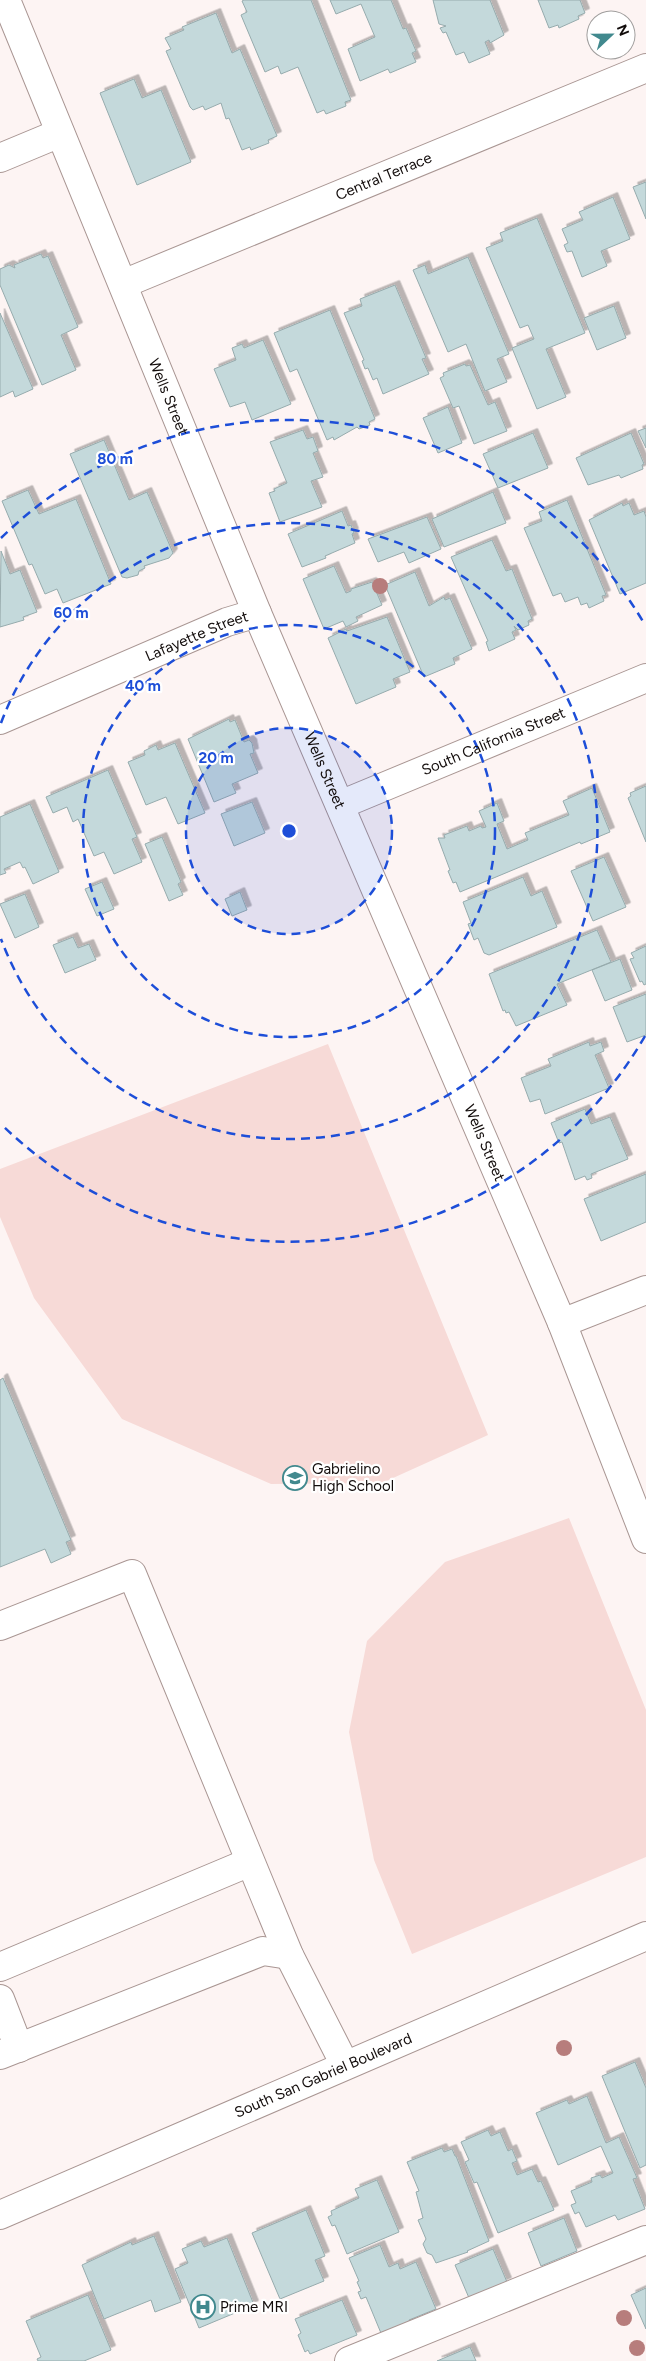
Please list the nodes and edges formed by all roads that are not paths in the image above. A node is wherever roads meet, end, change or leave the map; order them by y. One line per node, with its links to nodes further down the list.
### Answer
1 (6, 0): 3 (street, Wells Street)
2 (646, 68): 5 (street, Central Terrace)
3 (60, 132): 4 (street); 5 (street, Wells Street)
4 (0, 158)
5 (123, 284): 6 (street, Wells Street)
6 (257, 613): 8 (street, Lafayette Street); 9 (street, Wells Street)
7 (646, 678): 9 (street, South California Street)
8 (0, 720)
9 (340, 805): 11 (street, Wells Street)
10 (646, 1290): 11 (street)
11 (562, 1323): 12 (street, Wells Street)
12 (646, 1539)
13 (0, 1626): 14 (street)
14 (250, 1862): 16 (street); 17 (street)
15 (646, 1936): 20 (street, South San Gabriel Boulevard)
16 (289, 1955): 19 (street); 20 (street)
17 (0, 1967)
18 (0, 1999): 19 (street)
19 (10, 2052)
20 (345, 2064): 21 (street, South San Gabriel Boulevard)
21 (0, 2215)
22 (646, 2240): 23 (street)
23 (349, 2361)

